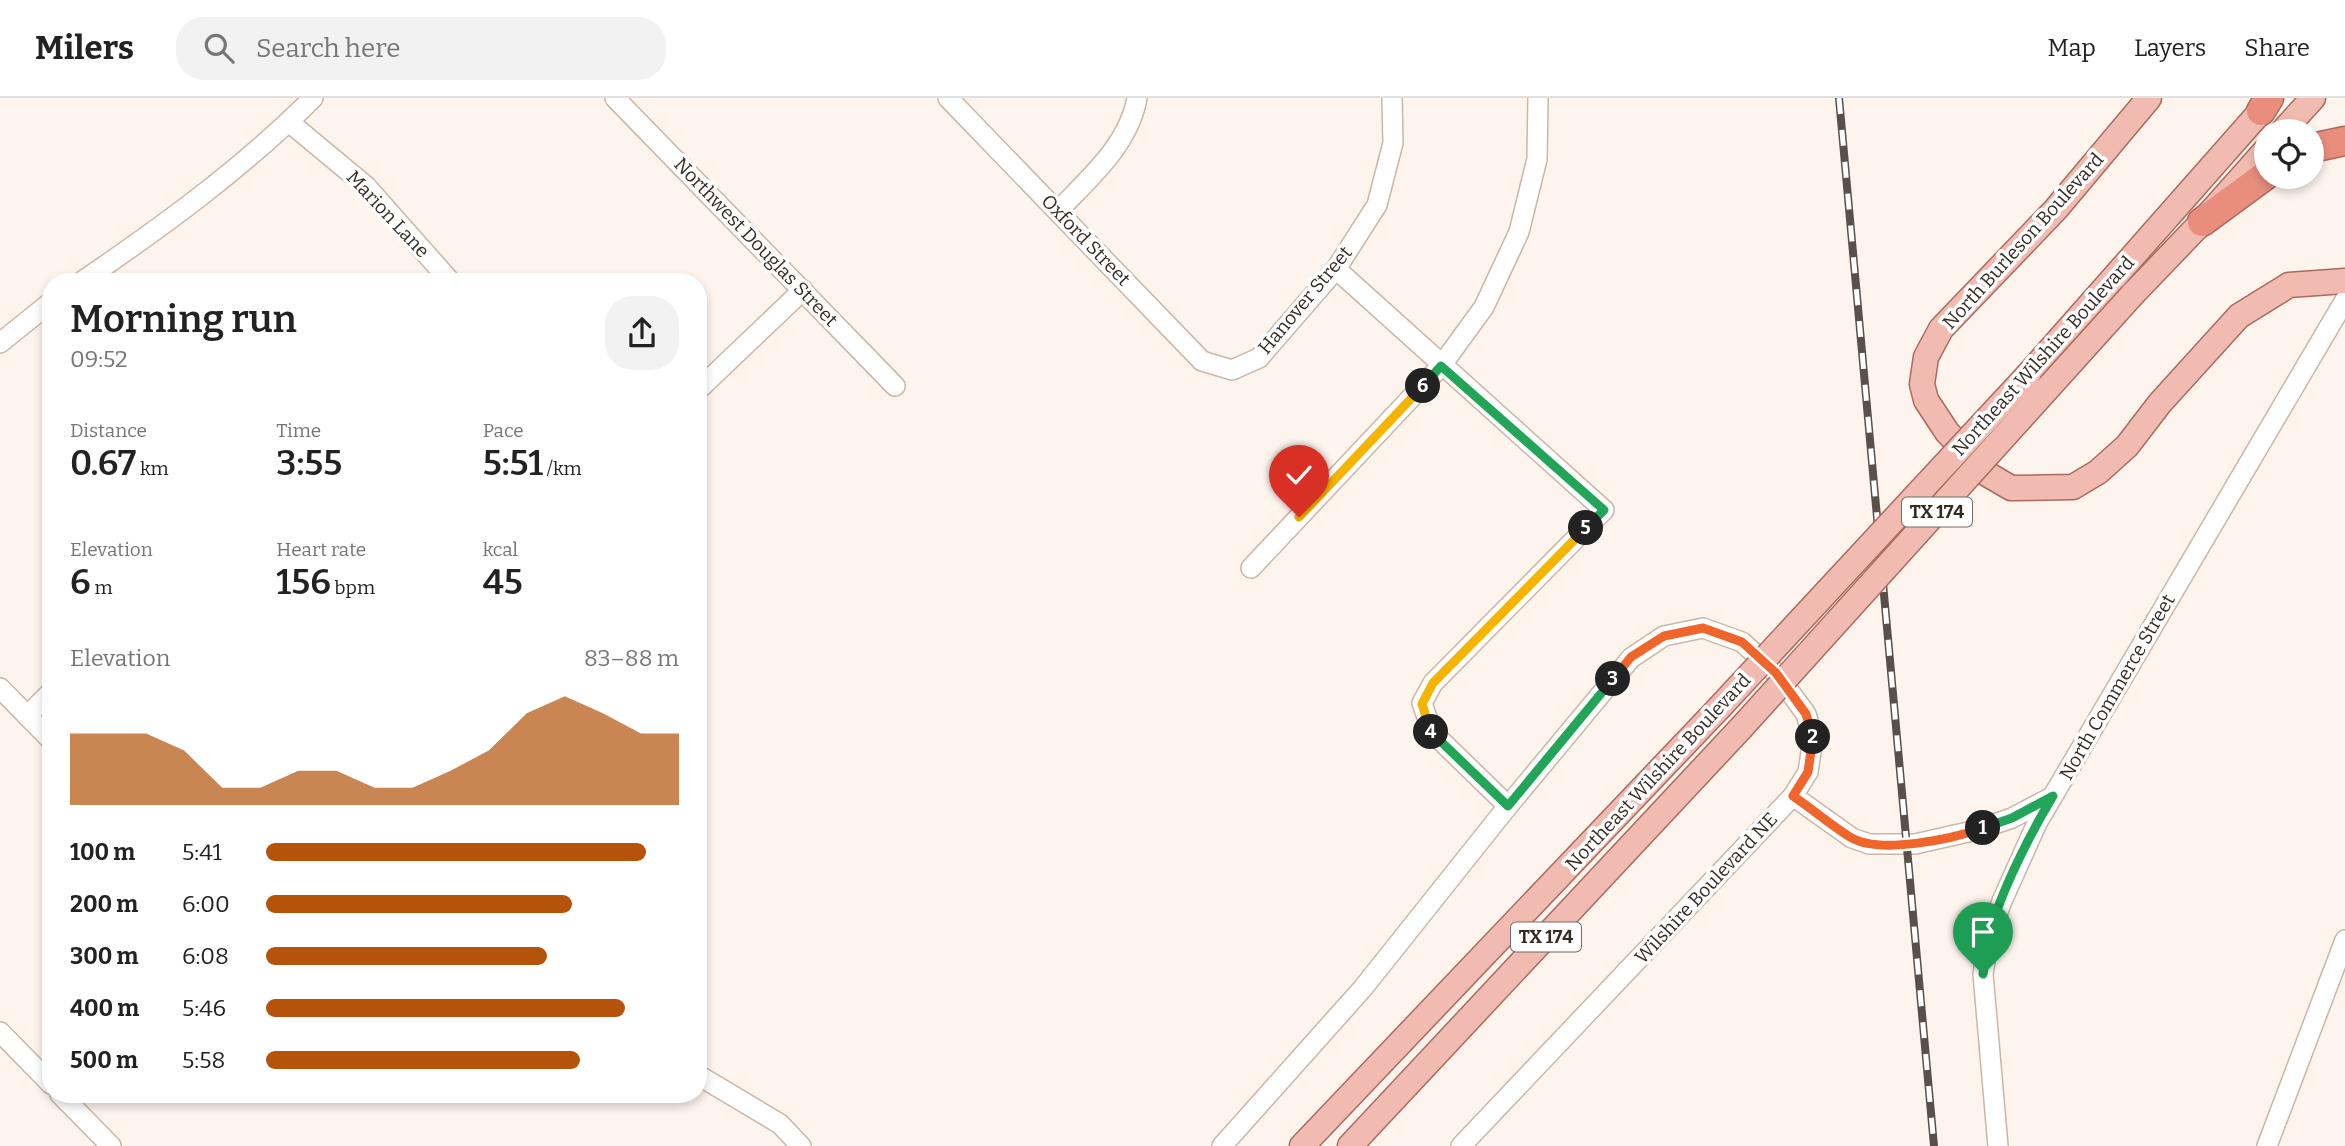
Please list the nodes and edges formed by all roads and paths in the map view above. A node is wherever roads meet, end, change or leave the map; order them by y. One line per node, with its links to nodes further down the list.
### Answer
1 (313, 98): 11 (street)
2 (615, 98): 22 (street, Northwest Douglas Street)
3 (948, 98): 16 (street, Oxford Street)
4 (1137, 98): 16 (street)
5 (1392, 98): 18 (street, Hanover Street)
6 (1538, 98): 26 (street)
7 (2149, 98): 21 (main road, North Burleson Boulevard)
8 (2313, 98): 10 (main road)
9 (2265, 105): 46 (main road, Northeast Wilshire Boulevard, bridge)
10 (2294, 119)
11 (289, 122): 19 (street); 20 (street, Marion Lane)
12 (2345, 141): 13 (highway)
13 (2324, 145)
14 (2254, 164): 17 (main road, Northeast Wilshire Boulevard / TX 174)
15 (2254, 184): 17 (highway)
16 (1058, 211): 27 (street, Oxford Street)
17 (2202, 222): 47 (main road, Northeast Wilshire Boulevard / TX 174, bridge)
18 (1336, 269): 26 (street); 27 (street, Hanover Street)
19 (94, 273)
20 (443, 273)
21 (2345, 281)
22 (803, 290): 28 (street); 29 (street, Northwest Douglas Street)
23 (2345, 300): 36 (street, North Commerce Street)
24 (42, 309): 25 (street)
25 (0, 343)
26 (1441, 366): 30 (street); 37 (street)
27 (1231, 370)
28 (707, 381)
29 (895, 386)
30 (1251, 568)
31 (0, 688): 33 (street)
32 (42, 701): 33 (street)
33 (27, 716): 34 (street)
34 (42, 731)
35 (1793, 796): 36 (street); 37 (street, Wilshire Boulevard NE); 48 (street, Wilshire Boulevard NE)
36 (2053, 796): 49 (street, North Commerce Street)
37 (1508, 806): 45 (street, Wilshire Boulevard NE)
38 (2345, 940): 50 (street)
39 (0, 1032): 40 (street)
40 (42, 1075)
41 (707, 1080): 44 (street)
42 (68, 1103): 43 (street)
43 (103, 1143)
44 (801, 1146)
45 (1222, 1146)
46 (1302, 1146)
47 (1350, 1146)
48 (1461, 1146)
49 (1997, 1146)
50 (2267, 1146)

